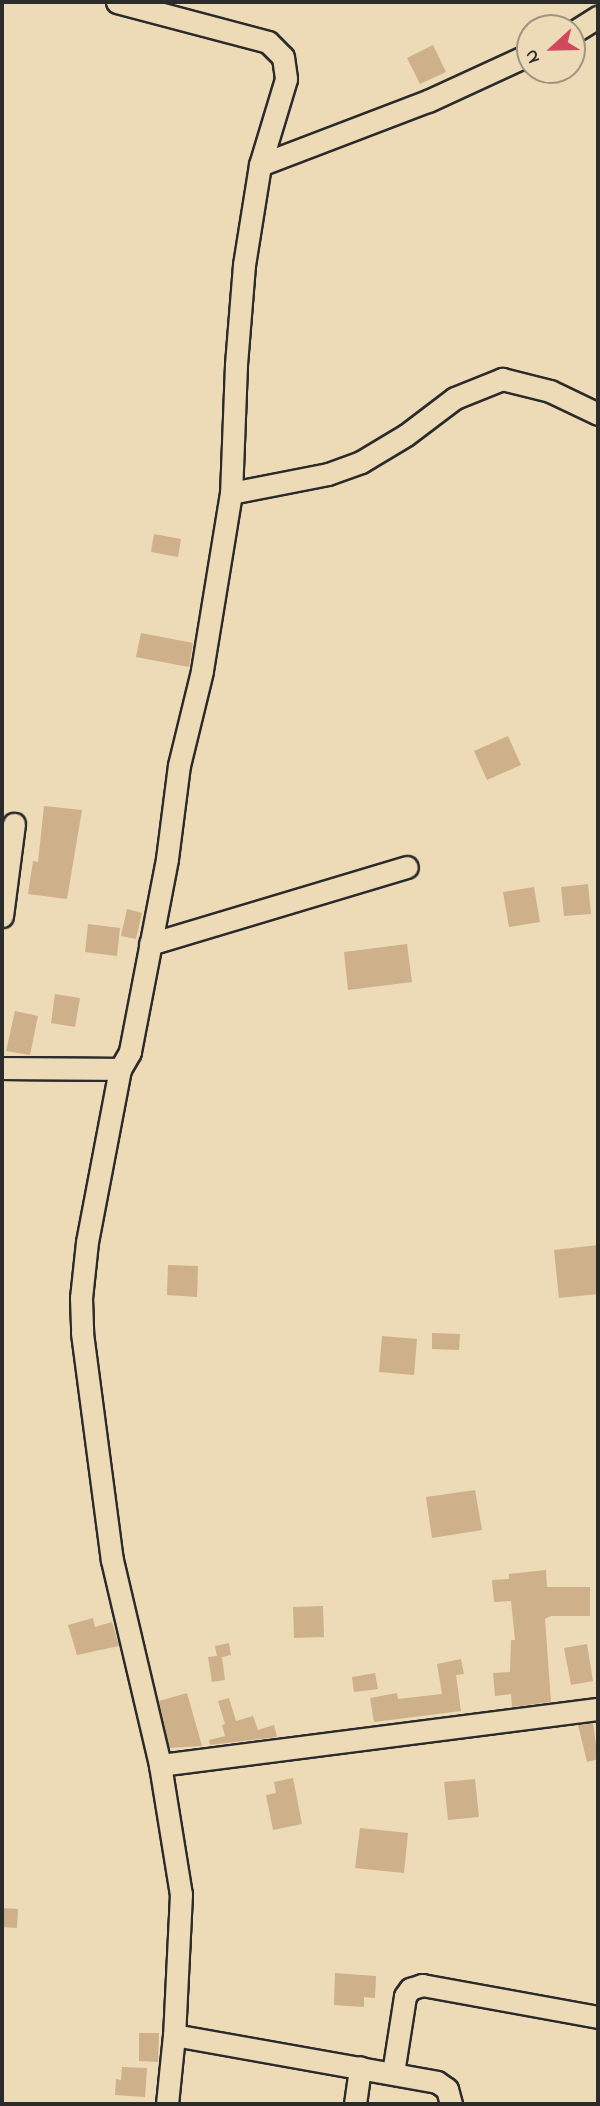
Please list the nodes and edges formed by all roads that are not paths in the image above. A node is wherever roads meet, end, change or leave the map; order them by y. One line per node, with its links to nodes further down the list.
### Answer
1 (125, 3): 3 (street)
2 (516, 60): 3 (street)
3 (260, 165): 5 (street)
4 (598, 414): 5 (street)
5 (231, 493): 9 (street)
6 (14, 824): 8 (street)
7 (407, 867): 9 (street)
8 (2, 916)
9 (150, 944): 11 (street)
10 (2, 1068): 11 (street)
11 (120, 1069): 13 (street)
12 (598, 1709): 13 (street)
13 (160, 1765): 15 (street)
14 (598, 2018): 17 (street)
15 (174, 2035): 16 (street); 18 (street)
16 (360, 2067): 17 (street); 19 (street)
17 (393, 2073): 20 (street)
18 (167, 2104)
19 (355, 2104)
20 (451, 2104)

